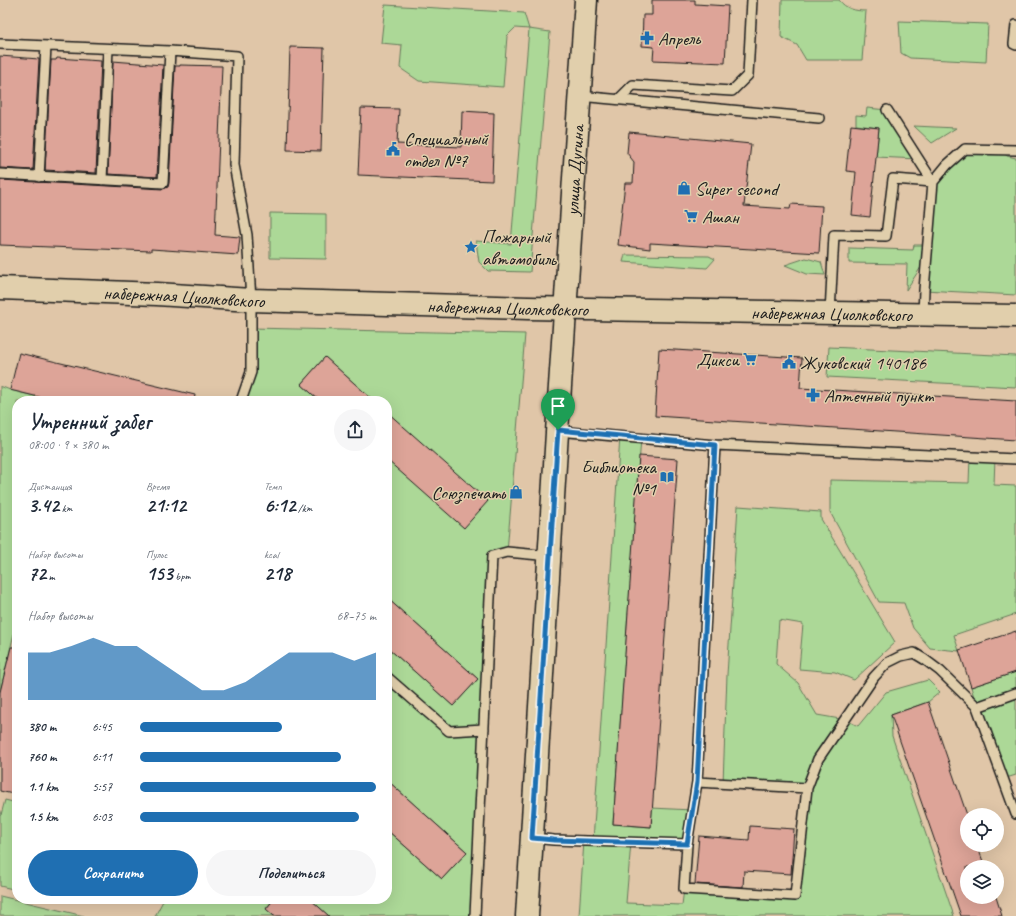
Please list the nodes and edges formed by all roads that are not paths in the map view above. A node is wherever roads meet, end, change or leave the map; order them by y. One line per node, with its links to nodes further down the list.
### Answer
1 (586, 0): 9 (main road, улица Дугина)
2 (752, 0): 10 (lane)
3 (1016, 25): 5 (lane)
4 (0, 44): 6 (lane)
5 (1016, 45)
6 (46, 46): 7 (lane); 15 (lane)
7 (108, 48): 8 (lane); 16 (lane)
8 (170, 51): 16 (lane); 19 (lane)
9 (579, 96): 10 (lane); 20 (main road, улица Дугина)
10 (619, 99): 12 (lane)
11 (887, 110): 17 (lane)
12 (819, 118)
13 (1016, 150): 17 (lane)
14 (0, 174): 15 (lane)
15 (39, 177): 16 (lane)
16 (102, 180)
17 (933, 182): 21 (lane); 22 (lane)
18 (0, 288): 19 (main road, набережная Циолковского)
19 (251, 300): 20 (main road, набережная Циолковского); 24 (lane)
20 (564, 309): 21 (main road, набережная Циолковского); 25 (main road, улица Дугина)
21 (830, 313): 22 (main road, набережная Циолковского)
22 (923, 315): 23 (main road, набережная Циолковского)
23 (1016, 316)
24 (243, 396)
25 (558, 430): 26 (lane); 28 (main road, улица Дугина)
26 (715, 445): 27 (lane); 33 (lane)
27 (1016, 459)
28 (550, 556): 32 (lane); 36 (main road, улица Дугина)
29 (392, 681): 32 (lane)
30 (1016, 693): 31 (lane)
31 (977, 707): 34 (lane); 35 (lane)
32 (484, 729): 38 (lane)
33 (697, 782): 34 (lane); 37 (lane)
34 (807, 788): 37 (lane)
35 (1016, 814)
36 (532, 838): 37 (lane); 39 (main road, улица Дугина)
37 (687, 844)
38 (475, 916)
39 (527, 916)

